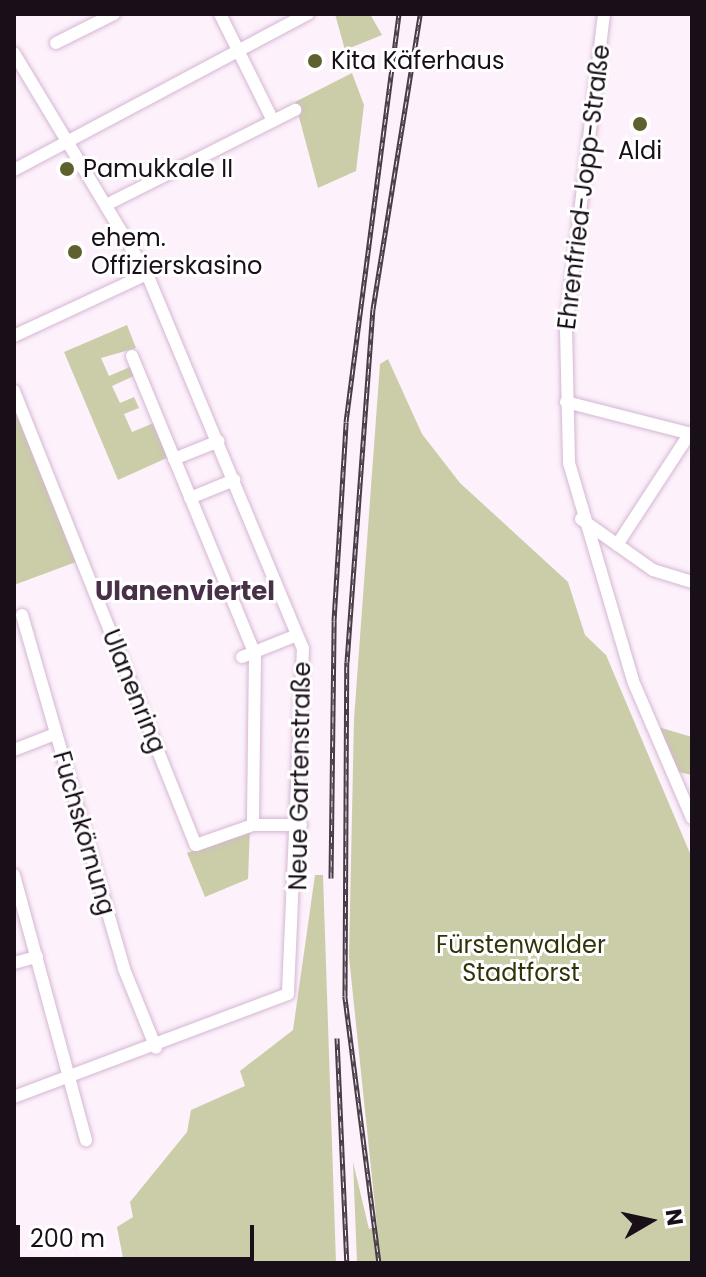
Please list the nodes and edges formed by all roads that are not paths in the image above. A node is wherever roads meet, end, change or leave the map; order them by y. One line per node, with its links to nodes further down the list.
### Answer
1 (114, 14): 5 (street)
2 (220, 14): 6 (street)
3 (308, 14): 6 (street)
4 (604, 14): 17 (street, Ehrenfried-Jopp-Straße)
5 (56, 43)
6 (237, 49): 9 (street); 10 (street)
7 (14, 53): 10 (street, Neue Gartenstraße)
8 (295, 110): 9 (street)
9 (273, 121): 12 (street)
10 (66, 137): 11 (street); 12 (street, Neue Gartenstraße)
11 (14, 170)
12 (106, 205): 13 (street, Neue Gartenstraße)
13 (147, 274): 14 (street); 19 (street, Neue Gartenstraße)
14 (14, 336)
15 (132, 356): 20 (street)
16 (14, 391): 32 (street, Ulanenring)
17 (566, 402): 18 (street); 23 (street, Ehrenfried-Jopp-Straße)
18 (691, 434): 24 (street)
19 (219, 441): 20 (street); 21 (street, Neue Gartenstraße)
20 (174, 459): 22 (street)
21 (234, 480): 22 (street); 27 (street, Neue Gartenstraße)
22 (190, 498): 28 (street)
23 (581, 518): 24 (street); 31 (street, Ehrenfried-Jopp-Straße)
24 (617, 545): 25 (street)
25 (692, 582)
26 (22, 615): 29 (street, Fuchskörnung)
27 (297, 635): 28 (street); 33 (street, Neue Gartenstraße)
28 (248, 654): 32 (street)
29 (55, 734): 30 (street); 37 (street, Fuchskörnung)
30 (14, 750)
31 (692, 818)
32 (253, 825): 33 (street, Ulanenring)
33 (301, 825): 37 (street, Neue Gartenstraße)
34 (14, 875): 35 (street)
35 (37, 957): 36 (street); 38 (street)
36 (14, 963)
37 (156, 1048): 38 (street, Neue Gartenstraße)
38 (72, 1081): 39 (street, Neue Gartenstraße); 40 (street)
39 (14, 1097)
40 (86, 1140)

